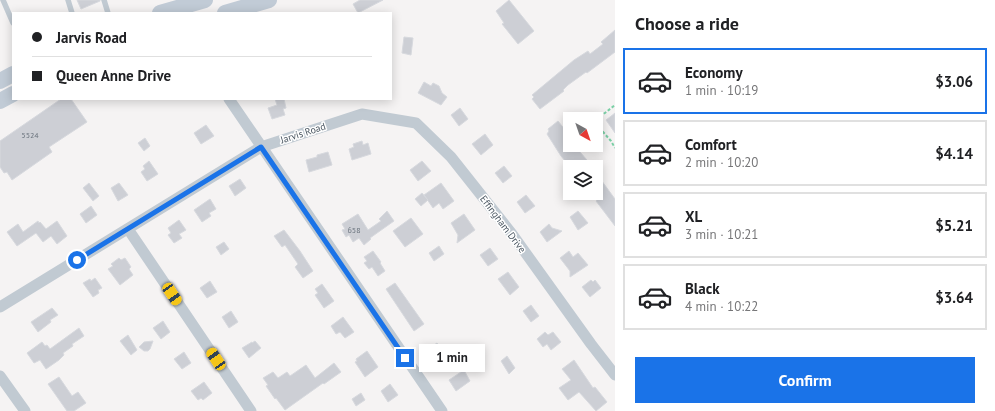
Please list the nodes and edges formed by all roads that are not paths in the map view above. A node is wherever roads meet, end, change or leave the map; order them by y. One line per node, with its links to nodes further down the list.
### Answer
1 (4, 0): 10 (lane)
2 (68, 0): 6 (lane)
3 (104, 0): 7 (lane)
4 (205, 0): 8 (main road)
5 (269, 0): 9 (main road)
6 (72, 12)
7 (108, 12)
8 (168, 12)
9 (227, 12)
10 (12, 20)
11 (12, 75): 12 (main road)
12 (0, 81)
13 (12, 95): 15 (main road)
14 (230, 100): 17 (street)
15 (0, 101)
16 (362, 114): 17 (street, Jarvis Road); 20 (street, Effingham Drive)
17 (261, 147): 18 (street, Jarvis Road); 24 (street)
18 (128, 229): 19 (street, Jarvis Road); 23 (street)
19 (0, 307)
20 (615, 375)
21 (0, 376): 22 (street)
22 (25, 411)
23 (251, 411)
24 (442, 411)

